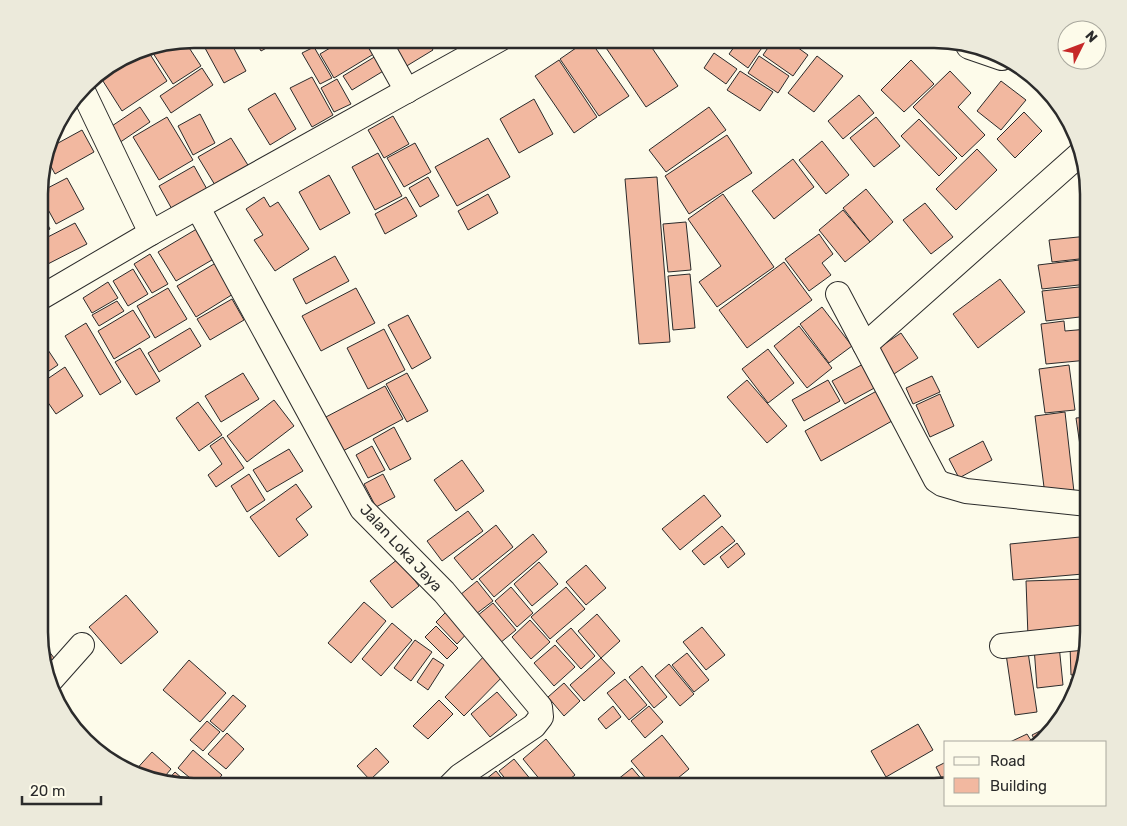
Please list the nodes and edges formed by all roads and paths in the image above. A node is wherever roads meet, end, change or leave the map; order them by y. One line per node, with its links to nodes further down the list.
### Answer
1 (383, 47): 3 (street)
2 (485, 47): 3 (street)
3 (407, 91): 6 (street)
4 (85, 96): 7 (street)
5 (1075, 158): 10 (street)
6 (198, 208): 7 (street); 16 (street, Jalan Loka Jaya)
7 (150, 233): 8 (street)
8 (47, 294)
9 (838, 294): 10 (street)
10 (865, 344): 11 (street)
11 (1079, 503)
12 (1079, 638): 14 (street)
13 (82, 644): 15 (street)
14 (1002, 646)
15 (54, 676)
16 (458, 778)

